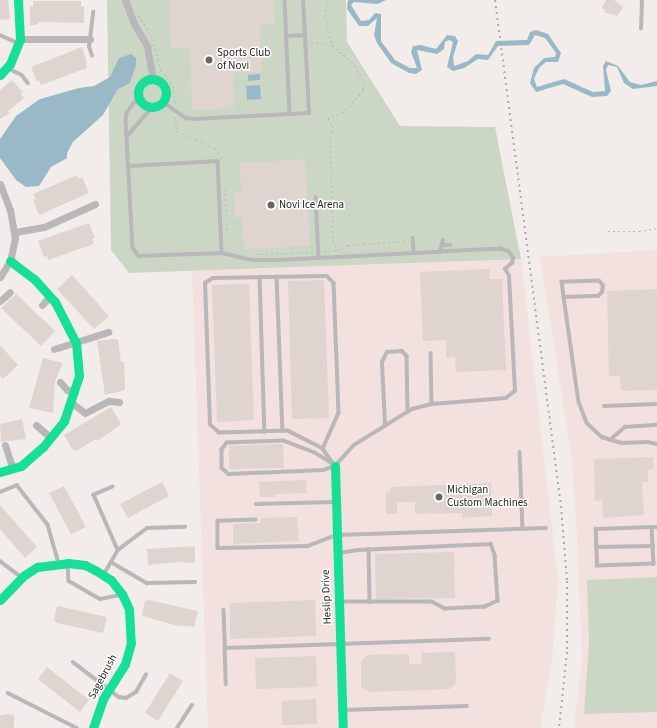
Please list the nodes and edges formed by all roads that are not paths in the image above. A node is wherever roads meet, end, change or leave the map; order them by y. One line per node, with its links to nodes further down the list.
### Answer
1 (18, 0): 12 (street)
2 (125, 0): 16 (street)
3 (285, 0): 10 (lane)
4 (303, 0): 9 (lane)
5 (642, 0): 7 (lane)
6 (93, 12): 11 (lane)
7 (641, 29)
8 (0, 35): 12 (lane)
9 (305, 35): 10 (lane); 21 (lane)
10 (287, 36): 21 (lane)
11 (90, 39): 12 (street); 13 (lane)
12 (19, 41): 14 (street)
13 (92, 56)
14 (7, 67): 15 (street); 17 (lane)
15 (0, 75)
16 (153, 79): 18 (street); 19 (street)
17 (28, 83)
18 (139, 97): 20 (street); 22 (lane)
19 (163, 102): 20 (street); 21 (lane)
20 (152, 107): 22 (lane)
21 (290, 114)
22 (127, 136): 23 (lane)
23 (129, 166): 33 (lane); 33 (lane)
24 (0, 184): 27 (street)
25 (316, 197): 35 (lane)
26 (95, 204): 27 (street)
27 (15, 232): 36 (street)
28 (414, 238): 34 (lane)
29 (443, 240): 30 (lane)
30 (443, 245): 31 (lane); 32 (lane)
31 (450, 245)
32 (440, 252): 34 (lane); 53 (lane)
33 (222, 253): 35 (lane)
34 (414, 253): 35 (lane)
35 (319, 258)
36 (10, 262): 38 (street); 41 (street)
37 (277, 277): 39 (lane); 60 (lane); 66 (lane)
38 (0, 278)
39 (260, 278): 61 (lane); 61 (lane)
40 (10, 292): 43 (street)
41 (50, 296): 44 (street); 46 (street)
42 (564, 297): 42 (lane); 63 (lane)
43 (0, 301)
44 (42, 305)
45 (108, 332): 46 (street)
46 (76, 343): 47 (street); 50 (street)
47 (54, 349)
48 (431, 353): 53 (lane)
49 (60, 382): 50 (street)
50 (75, 391): 52 (street)
51 (119, 402): 52 (street)
52 (72, 403): 62 (street)
53 (432, 404): 56 (lane)
54 (657, 404): 55 (lane)
55 (604, 406)
56 (408, 412): 57 (lane); 57 (lane)
57 (386, 424): 68 (lane)
58 (36, 425): 62 (street)
59 (657, 425): 63 (lane)
60 (283, 431): 61 (lane); 66 (lane)
61 (265, 432)
62 (51, 438): 69 (street)
63 (610, 440): 64 (lane)
64 (657, 444)
65 (5, 445): 69 (street)
66 (323, 449): 68 (lane)
67 (520, 452): 80 (lane)
68 (335, 466): 68 (lane); 73 (street, Heslip Drive)
69 (12, 469): 70 (street)
70 (0, 472)
71 (113, 487): 85 (lane)
72 (0, 492): 89 (lane)
73 (336, 502): 74 (lane); 81 (street, Heslip Drive)
74 (256, 504)
75 (256, 520): 81 (lane)
76 (185, 527): 85 (lane)
77 (652, 527): 78 (lane); 82 (lane); 83 (lane)
78 (657, 527)
79 (546, 528): 80 (lane)
80 (523, 529): 81 (lane)
81 (338, 536): 86 (street, Heslip Drive)
82 (653, 546): 83 (lane); 83 (lane)
83 (596, 547)
84 (369, 549): 86 (lane); 96 (lane); 96 (lane)
85 (118, 550): 88 (lane)
86 (338, 554): 95 (street, Heslip Drive)
87 (0, 561): 91 (lane)
88 (111, 562): 90 (lane); 92 (lane)
89 (64, 563): 90 (street, Sagebrush); 91 (street, Sagebrush); 93 (lane)
90 (103, 575): 93 (street, Sagebrush)
91 (21, 577): 94 (street, Sagebrush)
92 (195, 582)
93 (122, 594): 104 (street, Sagebrush)
94 (0, 600)
95 (340, 602): 96 (lane); 99 (street, Heslip Drive)
96 (370, 602)
97 (224, 610): 100 (lane)
98 (489, 639): 99 (lane)
99 (341, 644): 100 (lane); 108 (street, Heslip Drive)
100 (225, 648): 103 (lane)
101 (73, 662): 104 (lane)
102 (146, 675): 104 (lane)
103 (226, 684)
104 (109, 690): 110 (street, Sagebrush)
105 (8, 693): 109 (lane)
106 (192, 705): 111 (lane)
107 (467, 706): 108 (lane)
108 (342, 710): 112 (street, Heslip Drive)
109 (76, 728)
110 (93, 728)
111 (177, 728)
112 (343, 728)

